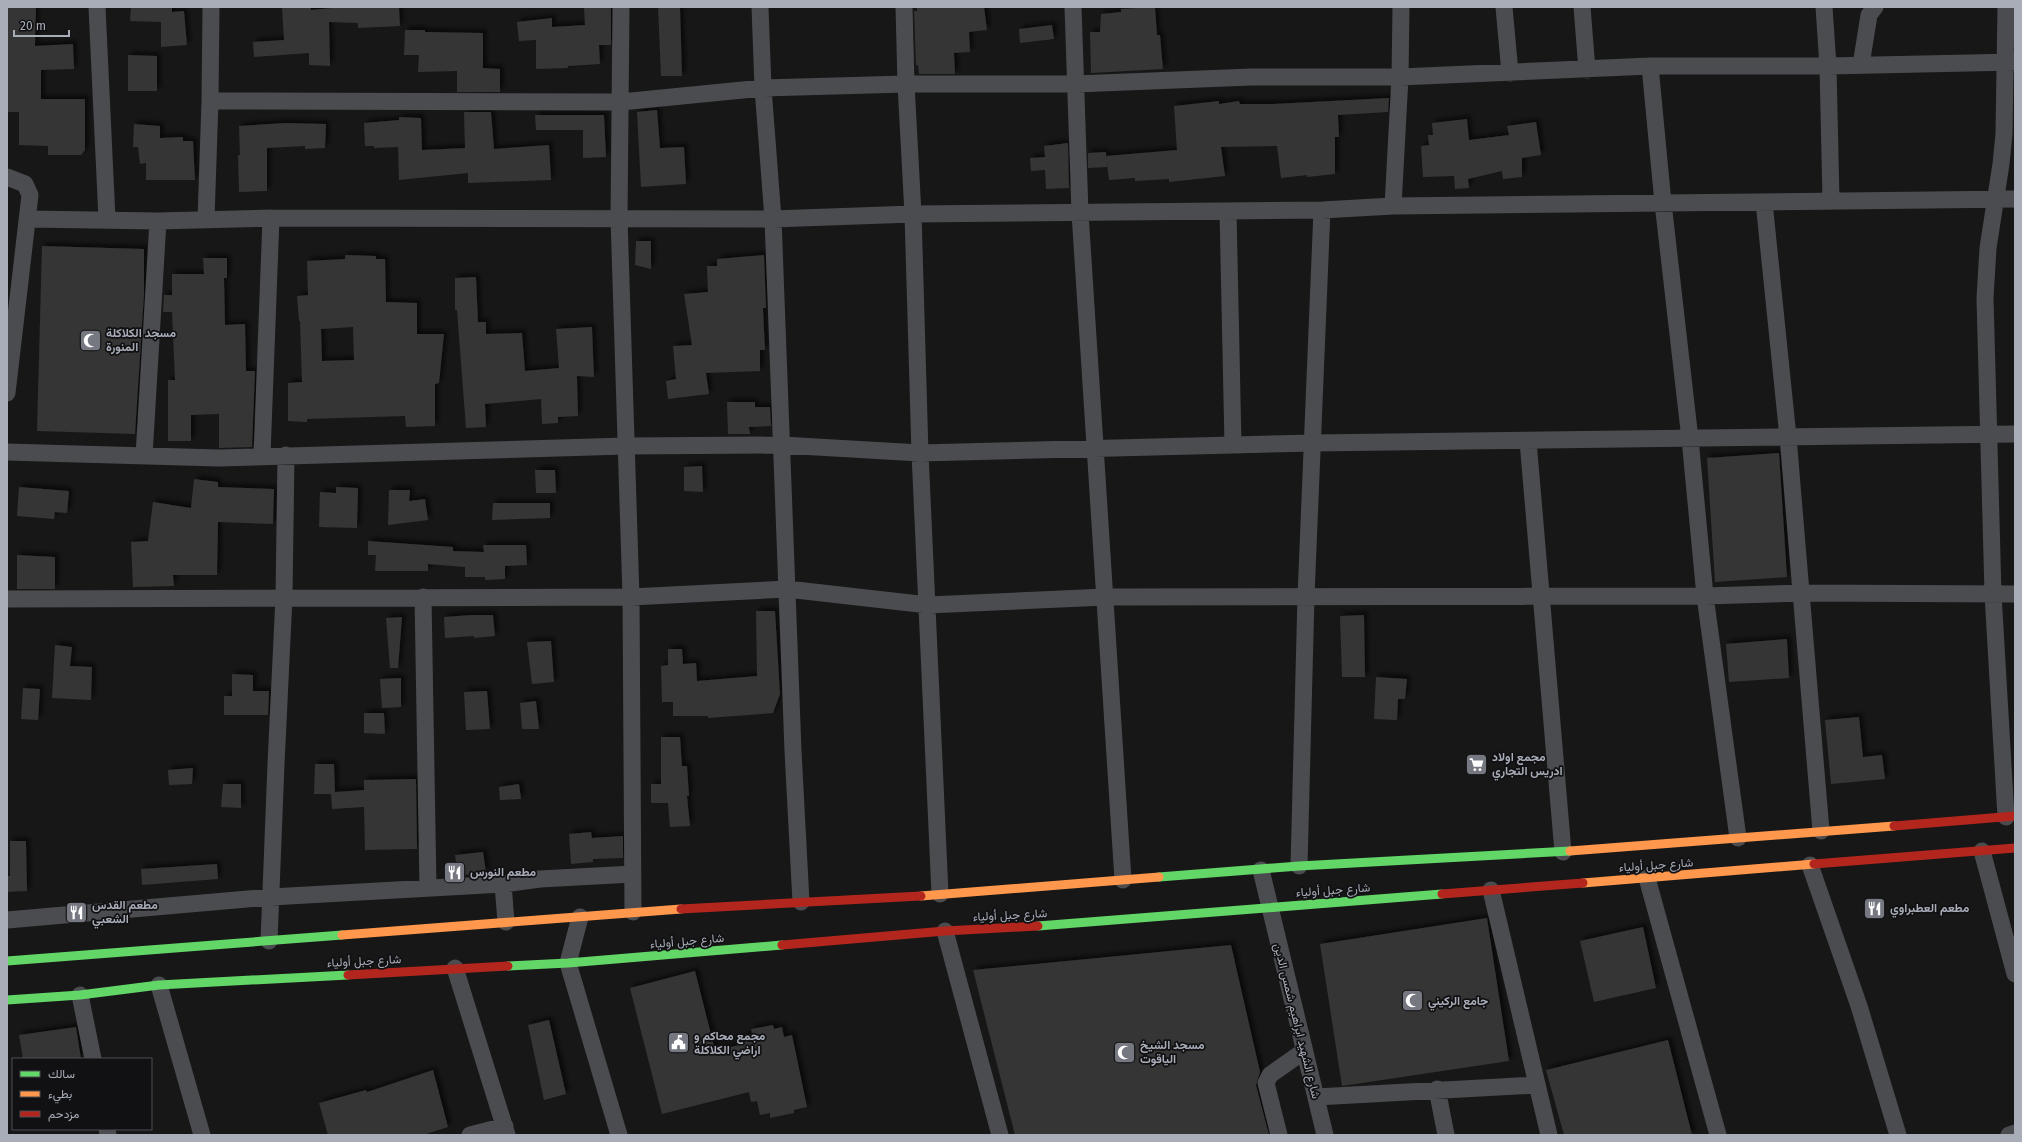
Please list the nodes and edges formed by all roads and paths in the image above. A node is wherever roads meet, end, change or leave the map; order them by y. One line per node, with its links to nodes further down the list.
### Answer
1 (97, 7): 39 (street)
2 (211, 7): 23 (street)
3 (621, 7): 24 (street)
4 (760, 7): 22 (street)
5 (904, 7): 20 (street)
6 (1073, 7): 21 (street)
7 (1401, 7): 19 (street)
8 (1504, 7): 18 (street)
9 (1582, 7): 17 (street)
10 (1824, 7): 16 (street)
11 (1874, 7): 14 (street)
12 (2006, 7): 13 (street)
13 (2010, 62): 14 (street); 27 (street)
14 (1861, 65): 16 (street)
15 (1650, 66): 16 (street); 17 (street); 30 (street)
16 (1828, 66): 28 (street)
17 (1587, 70): 18 (street)
18 (1510, 73): 19 (street)
19 (1400, 77): 21 (street); 31 (street)
20 (906, 84): 21 (street); 22 (street); 35 (street)
21 (1076, 84): 34 (street)
22 (763, 88): 24 (street); 41 (street)
23 (210, 100): 24 (street); 40 (street)
24 (621, 102): 38 (street)
25 (7, 177): 36 (street)
26 (2015, 199): 27 (street)
27 (1994, 200): 28 (street); 45 (street)
28 (1831, 201): 29 (street)
29 (1764, 202): 30 (street); 46 (street)
30 (1663, 203): 31 (street); 47 (street)
31 (1393, 206): 32 (street)
32 (1322, 210): 33 (street); 49 (street)
33 (1228, 211): 34 (street); 51 (street)
34 (1080, 213): 35 (street); 53 (street)
35 (913, 214): 41 (street); 55 (street)
36 (29, 218): 39 (street); 43 (street)
37 (271, 218): 38 (street); 40 (street); 56 (street)
38 (619, 218): 41 (street); 52 (street)
39 (107, 219): 42 (street)
40 (206, 219): 42 (street)
41 (773, 219): 50 (street)
42 (158, 221): 58 (street)
43 (7, 393)
44 (2015, 434): 45 (street)
45 (1988, 435): 46 (street); 61 (street)
46 (1788, 437): 47 (street); 60 (street)
47 (1690, 439): 48 (street); 65 (street)
48 (1528, 441): 49 (street); 63 (street)
49 (1313, 443): 51 (street); 64 (street)
50 (782, 445): 52 (street); 55 (street); 59 (street)
51 (1233, 445): 53 (street)
52 (626, 446): 57 (street); 68 (street)
53 (1094, 449): 55 (street); 69 (street)
54 (7, 452): 58 (street)
55 (920, 453): 71 (street)
56 (262, 455): 57 (street); 58 (street)
57 (286, 455): 66 (street)
58 (144, 456)
59 (787, 589): 68 (street); 71 (street); 89 (street)
60 (1801, 593): 61 (street); 65 (street); 73 (street)
61 (1993, 594): 62 (street); 72 (street)
62 (2015, 594)
63 (1542, 595): 64 (street); 65 (street); 77 (street)
64 (1306, 596): 69 (street); 79 (street)
65 (1705, 596): 74 (street)
66 (284, 597): 67 (street); 70 (street); 88 (street)
67 (423, 597): 68 (street); 85 (street)
68 (631, 597): 81 (street)
69 (1105, 597): 71 (street); 83 (street)
70 (7, 599)
71 (928, 605): 87 (street)
72 (2010, 817): 73 (main road, شارع جبل أولياء)
73 (1821, 831): 74 (main road, شارع جبل أولياء)
74 (1738, 838): 77 (main road, شارع جبل أولياء)
75 (2015, 848): 76 (main road, شارع جبل أولياء)
76 (1982, 851): 78 (main road, شارع جبل أولياء); 100 (street)
77 (1563, 852): 79 (main road, شارع جبل أولياء)
78 (1810, 865): 82 (main road, شارع جبل أولياء); 120 (street)
79 (1299, 866): 80 (main road, شارع جبل أولياء)
80 (1261, 870): 83 (main road, شارع جبل أولياء); 90 (street, شارع الشهيد ابراهيم شمس الدين)
81 (633, 874): 84 (street); 91 (street)
82 (1647, 878): 86 (main road, شارع جبل أولياء); 119 (street)
83 (1123, 880): 87 (main road, شارع جبل أولياء)
84 (503, 884): 85 (street); 94 (street)
85 (428, 888): 88 (street)
86 (1491, 890): 90 (main road, شارع جبل أولياء); 106 (street)
87 (940, 894): 89 (main road, شارع جبل أولياء)
88 (271, 897): 93 (street); 96 (street)
89 (801, 902): 91 (main road, شارع جبل أولياء)
90 (1269, 907): 95 (main road, شارع جبل أولياء); 104 (street, شارع الشهيد ابراهيم شمس الدين)
91 (633, 912): 92 (main road, شارع جبل أولياء)
92 (580, 917): 94 (main road, شارع جبل أولياء); 98 (street)
93 (7, 920)
94 (506, 922): 96 (main road, شارع جبل أولياء)
95 (945, 931): 98 (main road, شارع جبل أولياء); 114 (street)
96 (269, 941): 97 (main road, شارع جبل أولياء)
97 (7, 961)
98 (568, 963): 99 (main road, شارع جبل أولياء); 113 (street)
99 (455, 968): 101 (main road, شارع جبل أولياء); 109 (street)
100 (2015, 974)
101 (159, 985): 102 (main road, شارع جبل أولياء); 111 (street)
102 (80, 995): 103 (main road, شارع جبل أولياء); 105 (street)
103 (7, 1000)
104 (1304, 1051): 108 (street, شارع الشهيد ابراهيم شمس الدين); 115 (street)
105 (93, 1058)
106 (1536, 1085): 107 (street); 118 (street)
107 (1437, 1089): 108 (street); 117 (street)
108 (1316, 1097): 116 (street, شارع الشهيد ابراهيم شمس الدين)
109 (506, 1131): 112 (street)
110 (2015, 1133): 121 (street)
111 (202, 1135)
112 (470, 1135)
113 (619, 1135)
114 (1000, 1135)
115 (1279, 1135)
116 (1325, 1135)
117 (1446, 1135)
118 (1549, 1135)
119 (1718, 1135)
120 (1898, 1135)
121 (2009, 1135)

